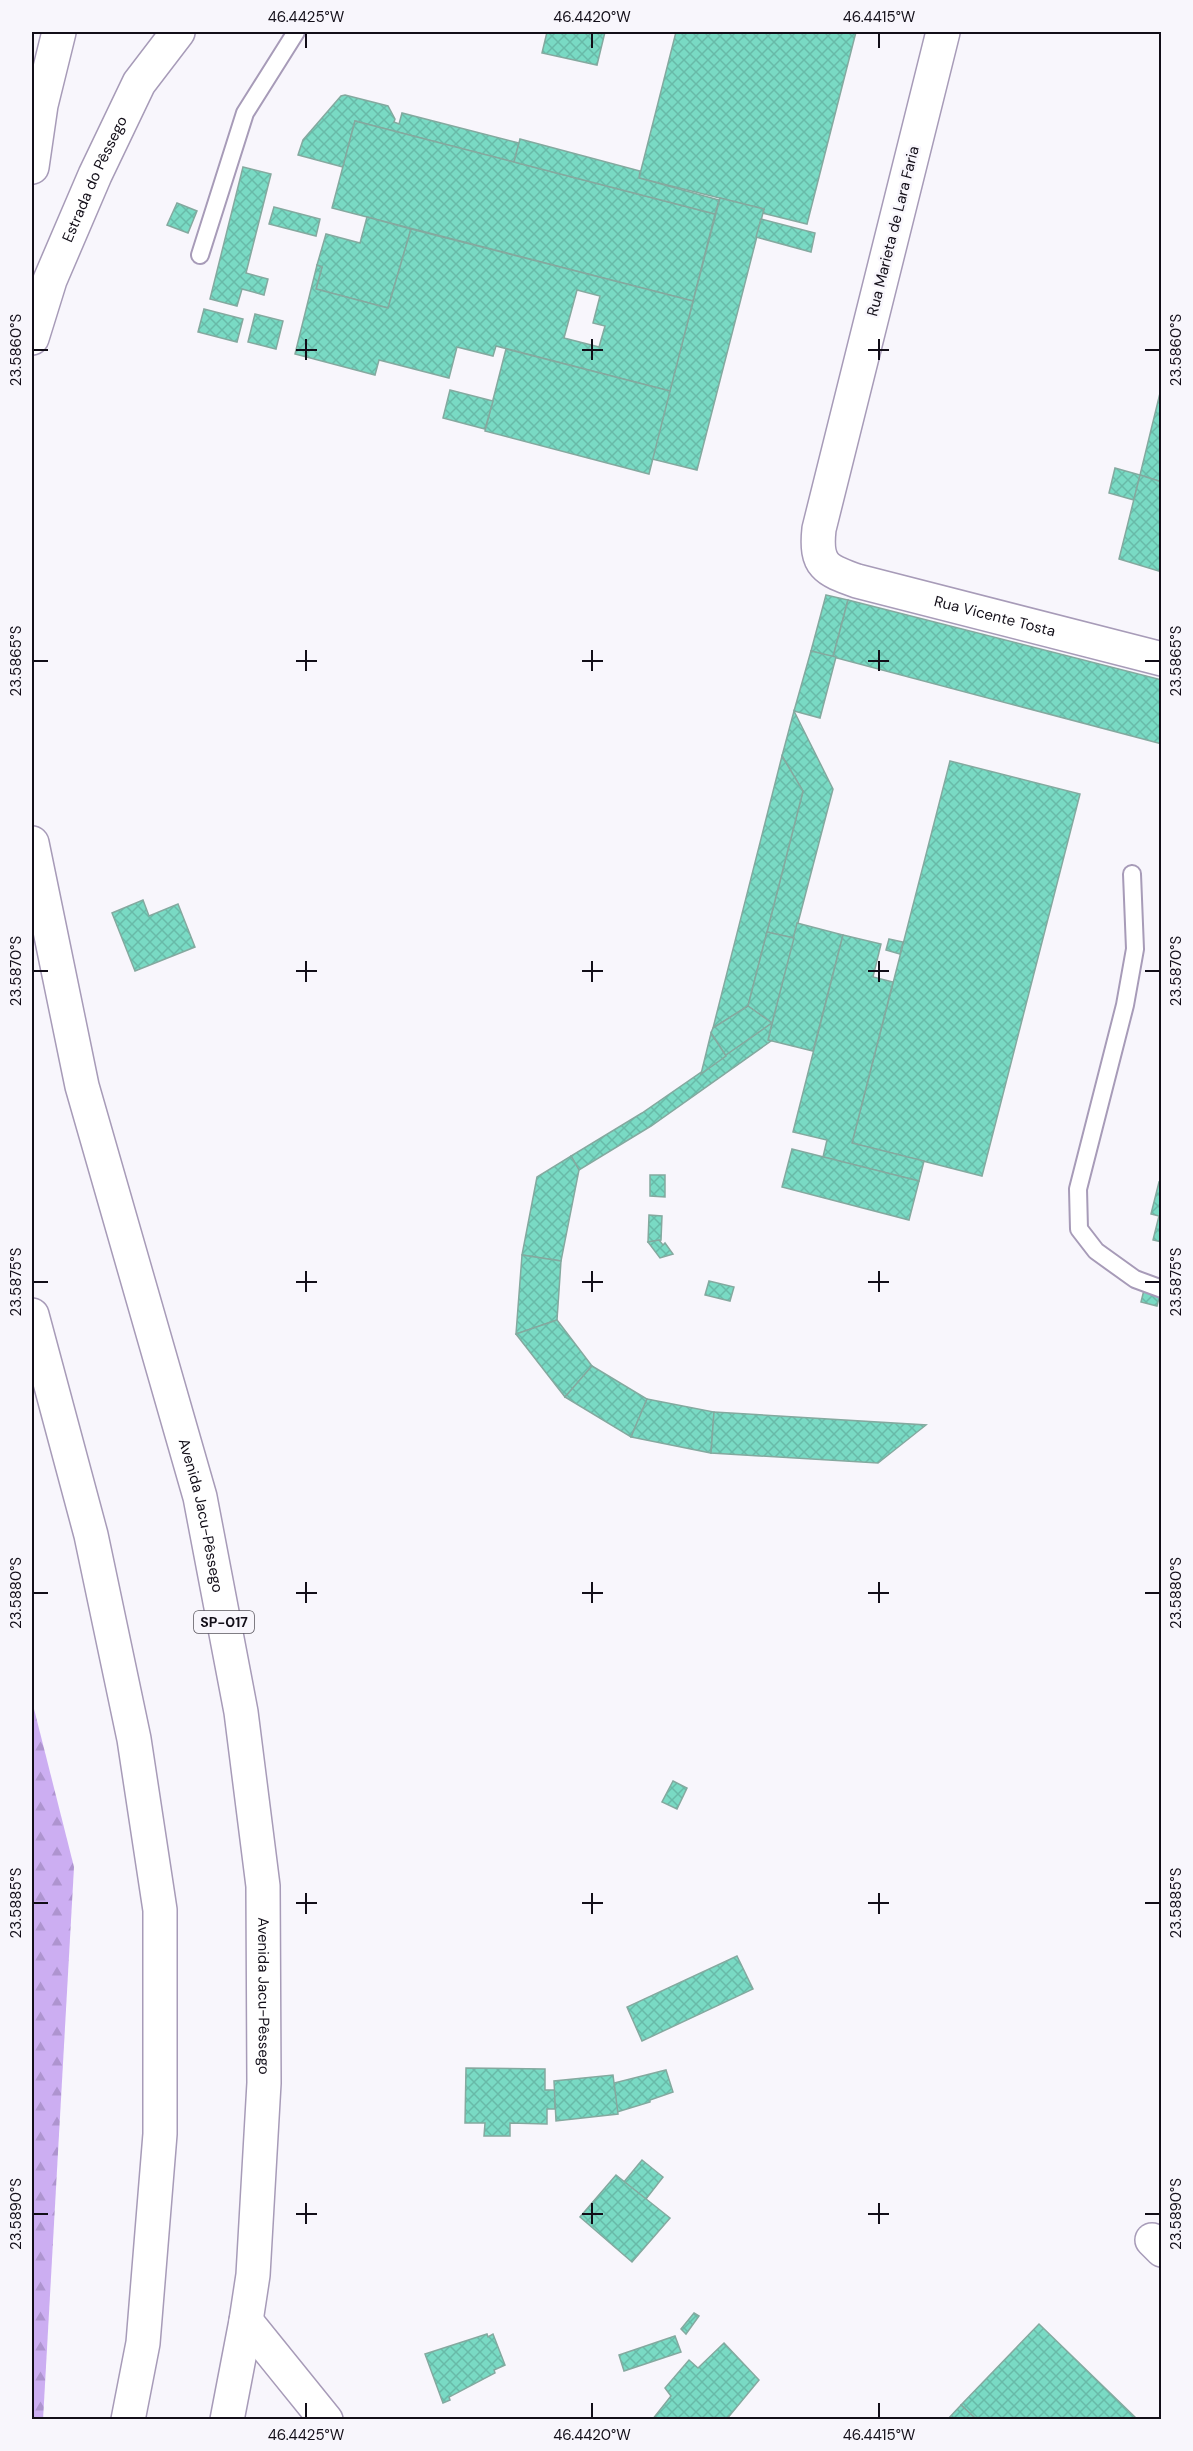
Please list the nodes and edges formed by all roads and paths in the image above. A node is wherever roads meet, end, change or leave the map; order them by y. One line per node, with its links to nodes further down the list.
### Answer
1 (59, 32): 5 (main road)
2 (178, 32): 7 (main road, Estrada do Pêssego)
3 (296, 32): 6 (lane)
4 (943, 32): 8 (main road, Rua Marieta de Lara Faria)
5 (32, 167)
6 (200, 255)
7 (32, 338)
8 (827, 570): 9 (main road, Rua Vicente Tosta)
9 (1161, 658)
10 (32, 843): 14 (main road, Avenida Jacu-Pêssego / SP-017)
11 (1132, 874): 12 (lane)
12 (1161, 1289)
13 (32, 1315): 15 (main road)
14 (246, 2321): 16 (main road, Avenida Jacu-Pêssego / SP-017); 17 (main road)
15 (128, 2420)
16 (227, 2420)
17 (326, 2420)

